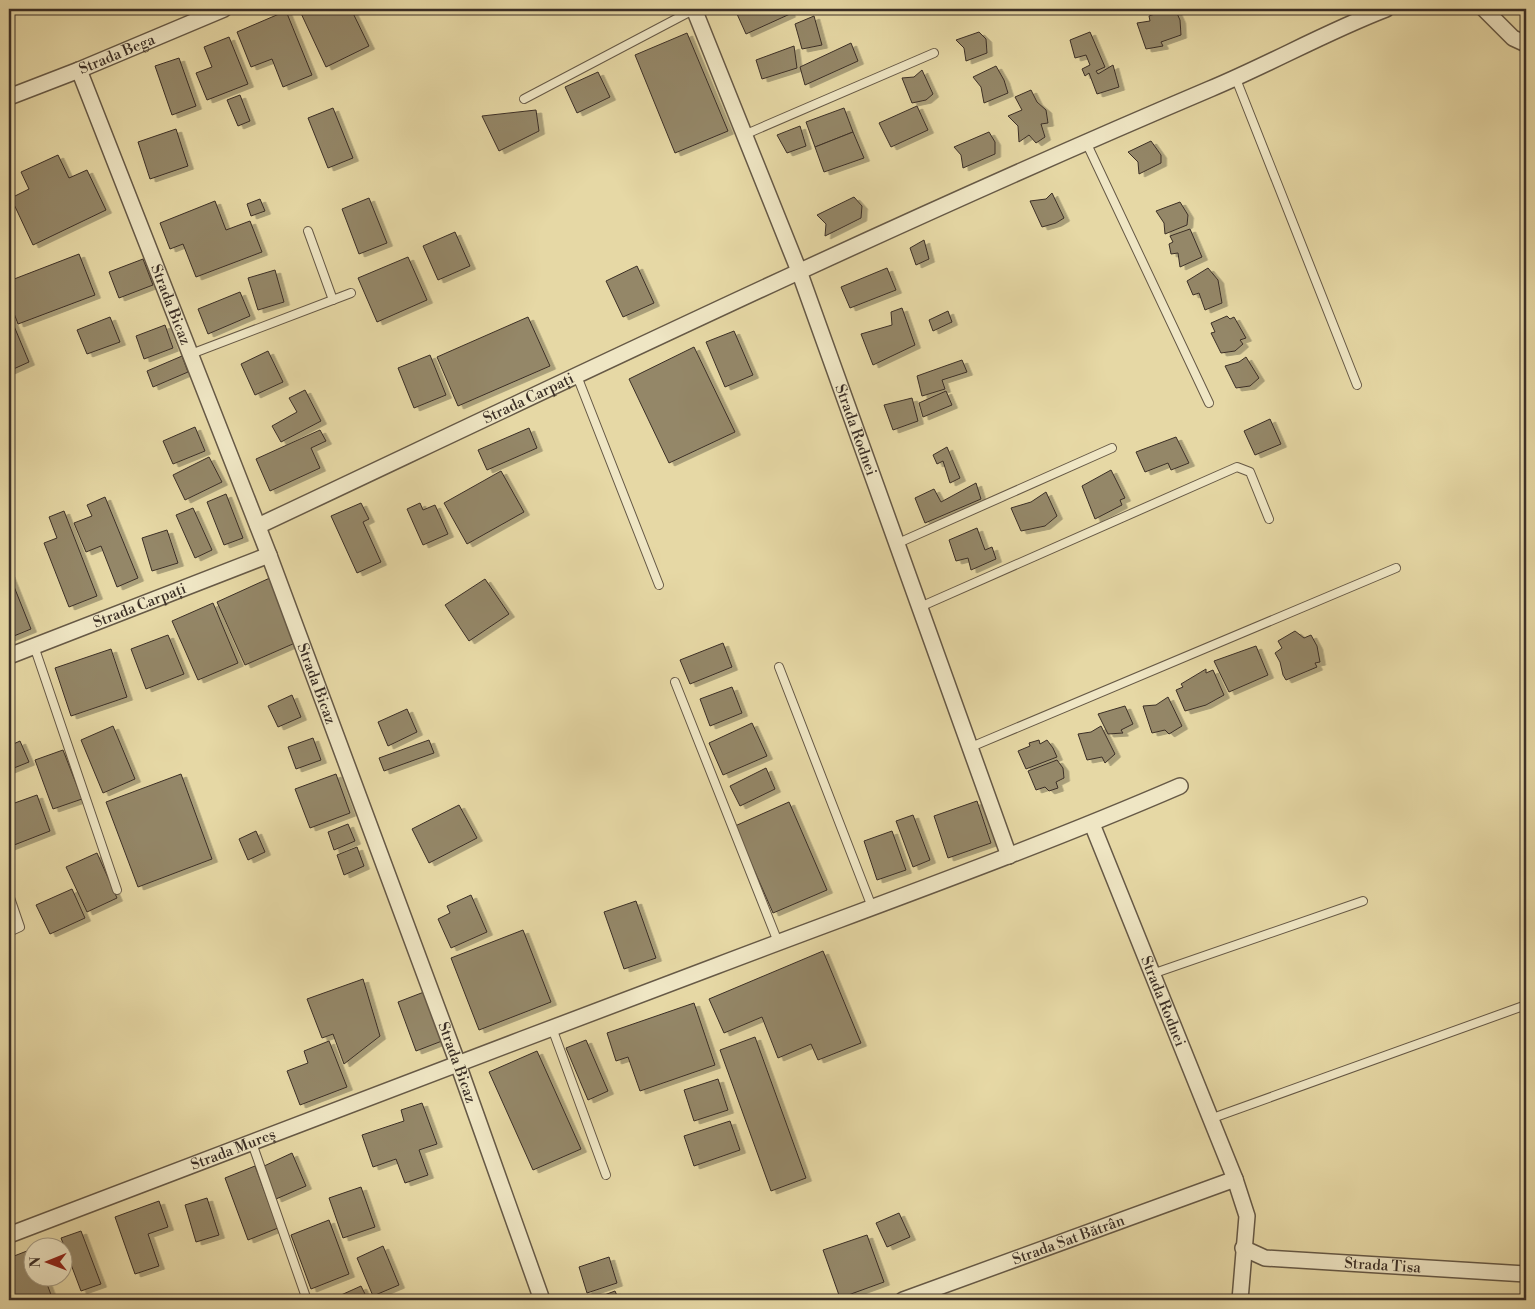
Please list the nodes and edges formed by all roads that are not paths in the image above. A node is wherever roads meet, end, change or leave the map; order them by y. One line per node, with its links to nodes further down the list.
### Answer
1 (224, 9): 7 (street, Strada Bega)
2 (694, 9): 10 (lane); 11 (street, Strada Rodnei)
3 (1386, 9): 8 (street, Strada Carpați)
4 (1484, 9): 5 (street)
5 (1526, 44)
6 (934, 53): 11 (lane)
7 (79, 70): 9 (street, Strada Bega); 17 (street, Strada Bicaz)
8 (1236, 79): 12 (street, Strada Carpați); 19 (lane)
9 (9, 97)
10 (524, 99)
11 (744, 135): 14 (street, Strada Rodnei)
12 (1086, 142): 14 (street, Strada Carpați); 20 (lane)
13 (308, 231): 16 (lane)
14 (799, 272): 18 (street, Strada Carpați); 24 (street, Strada Rodnei)
15 (351, 293): 16 (lane)
16 (332, 300): 17 (lane)
17 (191, 354): 23 (street, Strada Bicaz)
18 (577, 376): 23 (street, Strada Carpați); 27 (lane)
19 (1357, 384)
20 (1209, 403)
21 (1112, 448): 24 (lane)
22 (1269, 520): 28 (lane)
23 (258, 526): 25 (street, Strada Bicaz)
24 (896, 544): 28 (street, Strada Rodnei)
25 (270, 554): 29 (street, Strada Carpați); 46 (street, Strada Bicaz)
26 (1396, 568): 33 (lane)
27 (659, 585)
28 (920, 607): 33 (street, Strada Rodnei)
29 (34, 646): 30 (street, Strada Carpați); 37 (lane)
30 (9, 656)
31 (779, 667): 40 (lane)
32 (675, 682): 42 (lane)
33 (971, 747): 36 (street, Strada Rodnei)
34 (1180, 786): 35 (street, Strada Mureș)
35 (1092, 824): 36 (street, Strada Mureș); 43 (street, Strada Rodnei)
36 (1009, 856): 40 (street, Strada Mureș)
37 (117, 890)
38 (9, 895): 41 (lane)
39 (1362, 901): 43 (lane)
40 (872, 907): 42 (street, Strada Mureș)
41 (9, 932)
42 (778, 942): 45 (street, Strada Mureș)
43 (1152, 974): 47 (street, Strada Rodnei)
44 (1526, 1005): 47 (lane)
45 (552, 1028): 46 (street, Strada Mureș); 49 (lane)
46 (458, 1064): 48 (street, Strada Mureș); 55 (street, Strada Bicaz)
47 (1210, 1119): 50 (street, Strada Rodnei)
48 (252, 1143): 51 (street, Strada Mureș); 54 (lane)
49 (606, 1175)
50 (1235, 1179): 52 (street, Strada Rodnei); 56 (street, Strada Sat Bătrân)
51 (9, 1235)
52 (1243, 1248): 53 (street, Strada Tisa); 57 (street, Strada Rodnei)
53 (1526, 1274)
54 (307, 1300)
55 (542, 1300)
56 (903, 1300)
57 (1240, 1300)

